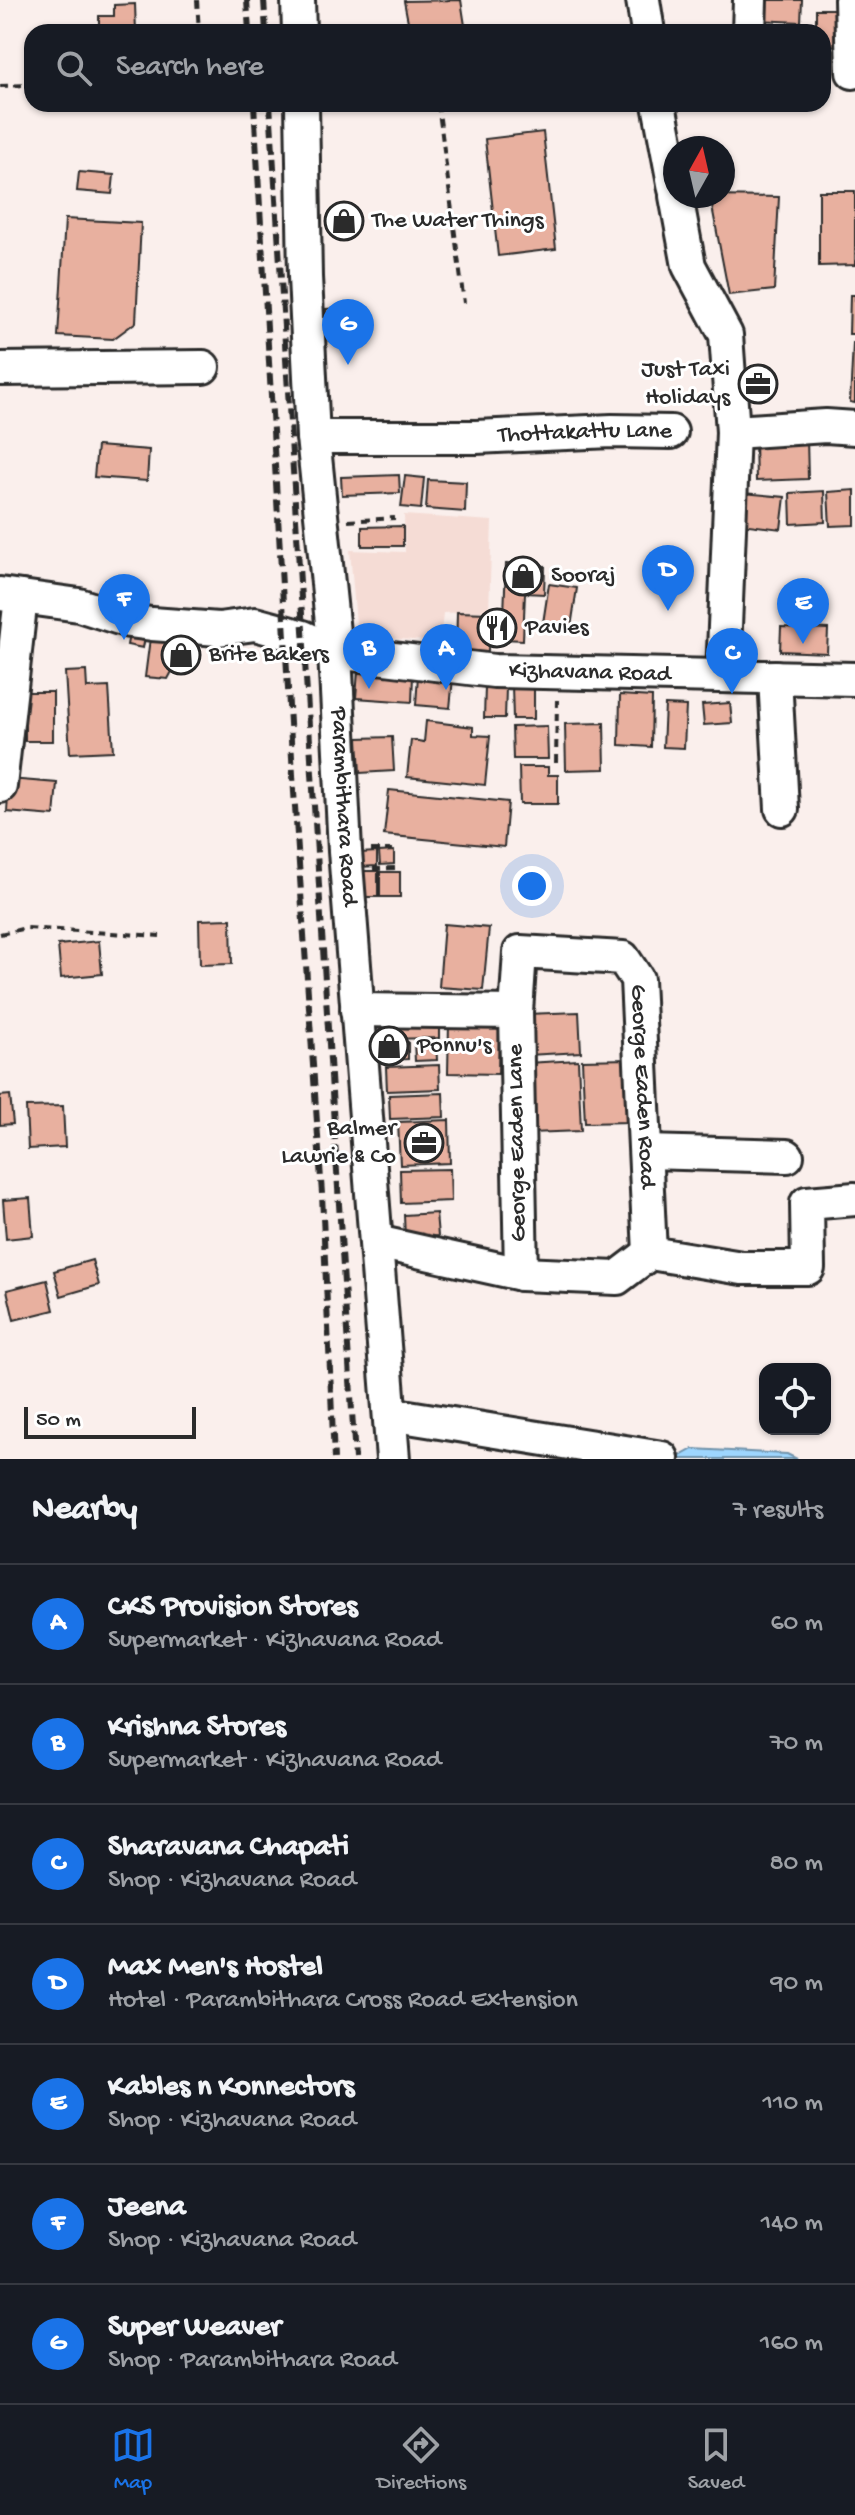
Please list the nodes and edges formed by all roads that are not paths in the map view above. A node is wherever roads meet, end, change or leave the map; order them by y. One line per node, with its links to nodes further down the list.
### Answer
1 (298, 0): 5 (street)
2 (643, 0): 6 (street)
3 (750, 0): 7 (street)
4 (851, 0): 8 (street)
5 (299, 24)
6 (647, 24)
7 (749, 24)
8 (844, 72)
9 (302, 112): 18 (street, Parambithara Road)
10 (661, 112): 11 (street)
11 (665, 136)
12 (678, 208): 17 (street)
13 (203, 367): 14 (street)
14 (0, 369)
15 (855, 428): 17 (street)
16 (671, 432): 18 (street, Thottakattu Lane)
17 (733, 432): 21 (street)
18 (313, 437): 20 (street, Parambithara Road)
19 (10, 595): 20 (street, Kizhavana Road); 24 (street)
20 (335, 652): 21 (street, Kizhavana Road); 26 (street, Parambithara Road)
21 (723, 675): 22 (street, Kizhavana Road)
22 (775, 677): 23 (street, Kizhavana Road); 25 (street)
23 (855, 679)
24 (0, 786)
25 (782, 809)
26 (357, 1010): 27 (street); 31 (street, Parambithara Road)
27 (516, 1012): 28 (street, George Eaden Road); 33 (street, George Eaden Lane)
28 (646, 1152): 29 (street); 32 (street, George Eaden Road)
29 (787, 1156)
30 (855, 1199): 32 (street)
31 (377, 1242): 33 (street); 34 (street, Parambithara Road)
32 (650, 1253): 33 (street)
33 (521, 1274)
34 (390, 1414): 35 (street); 36 (street, Parambithara Road)
35 (662, 1458)
36 (393, 1459)

